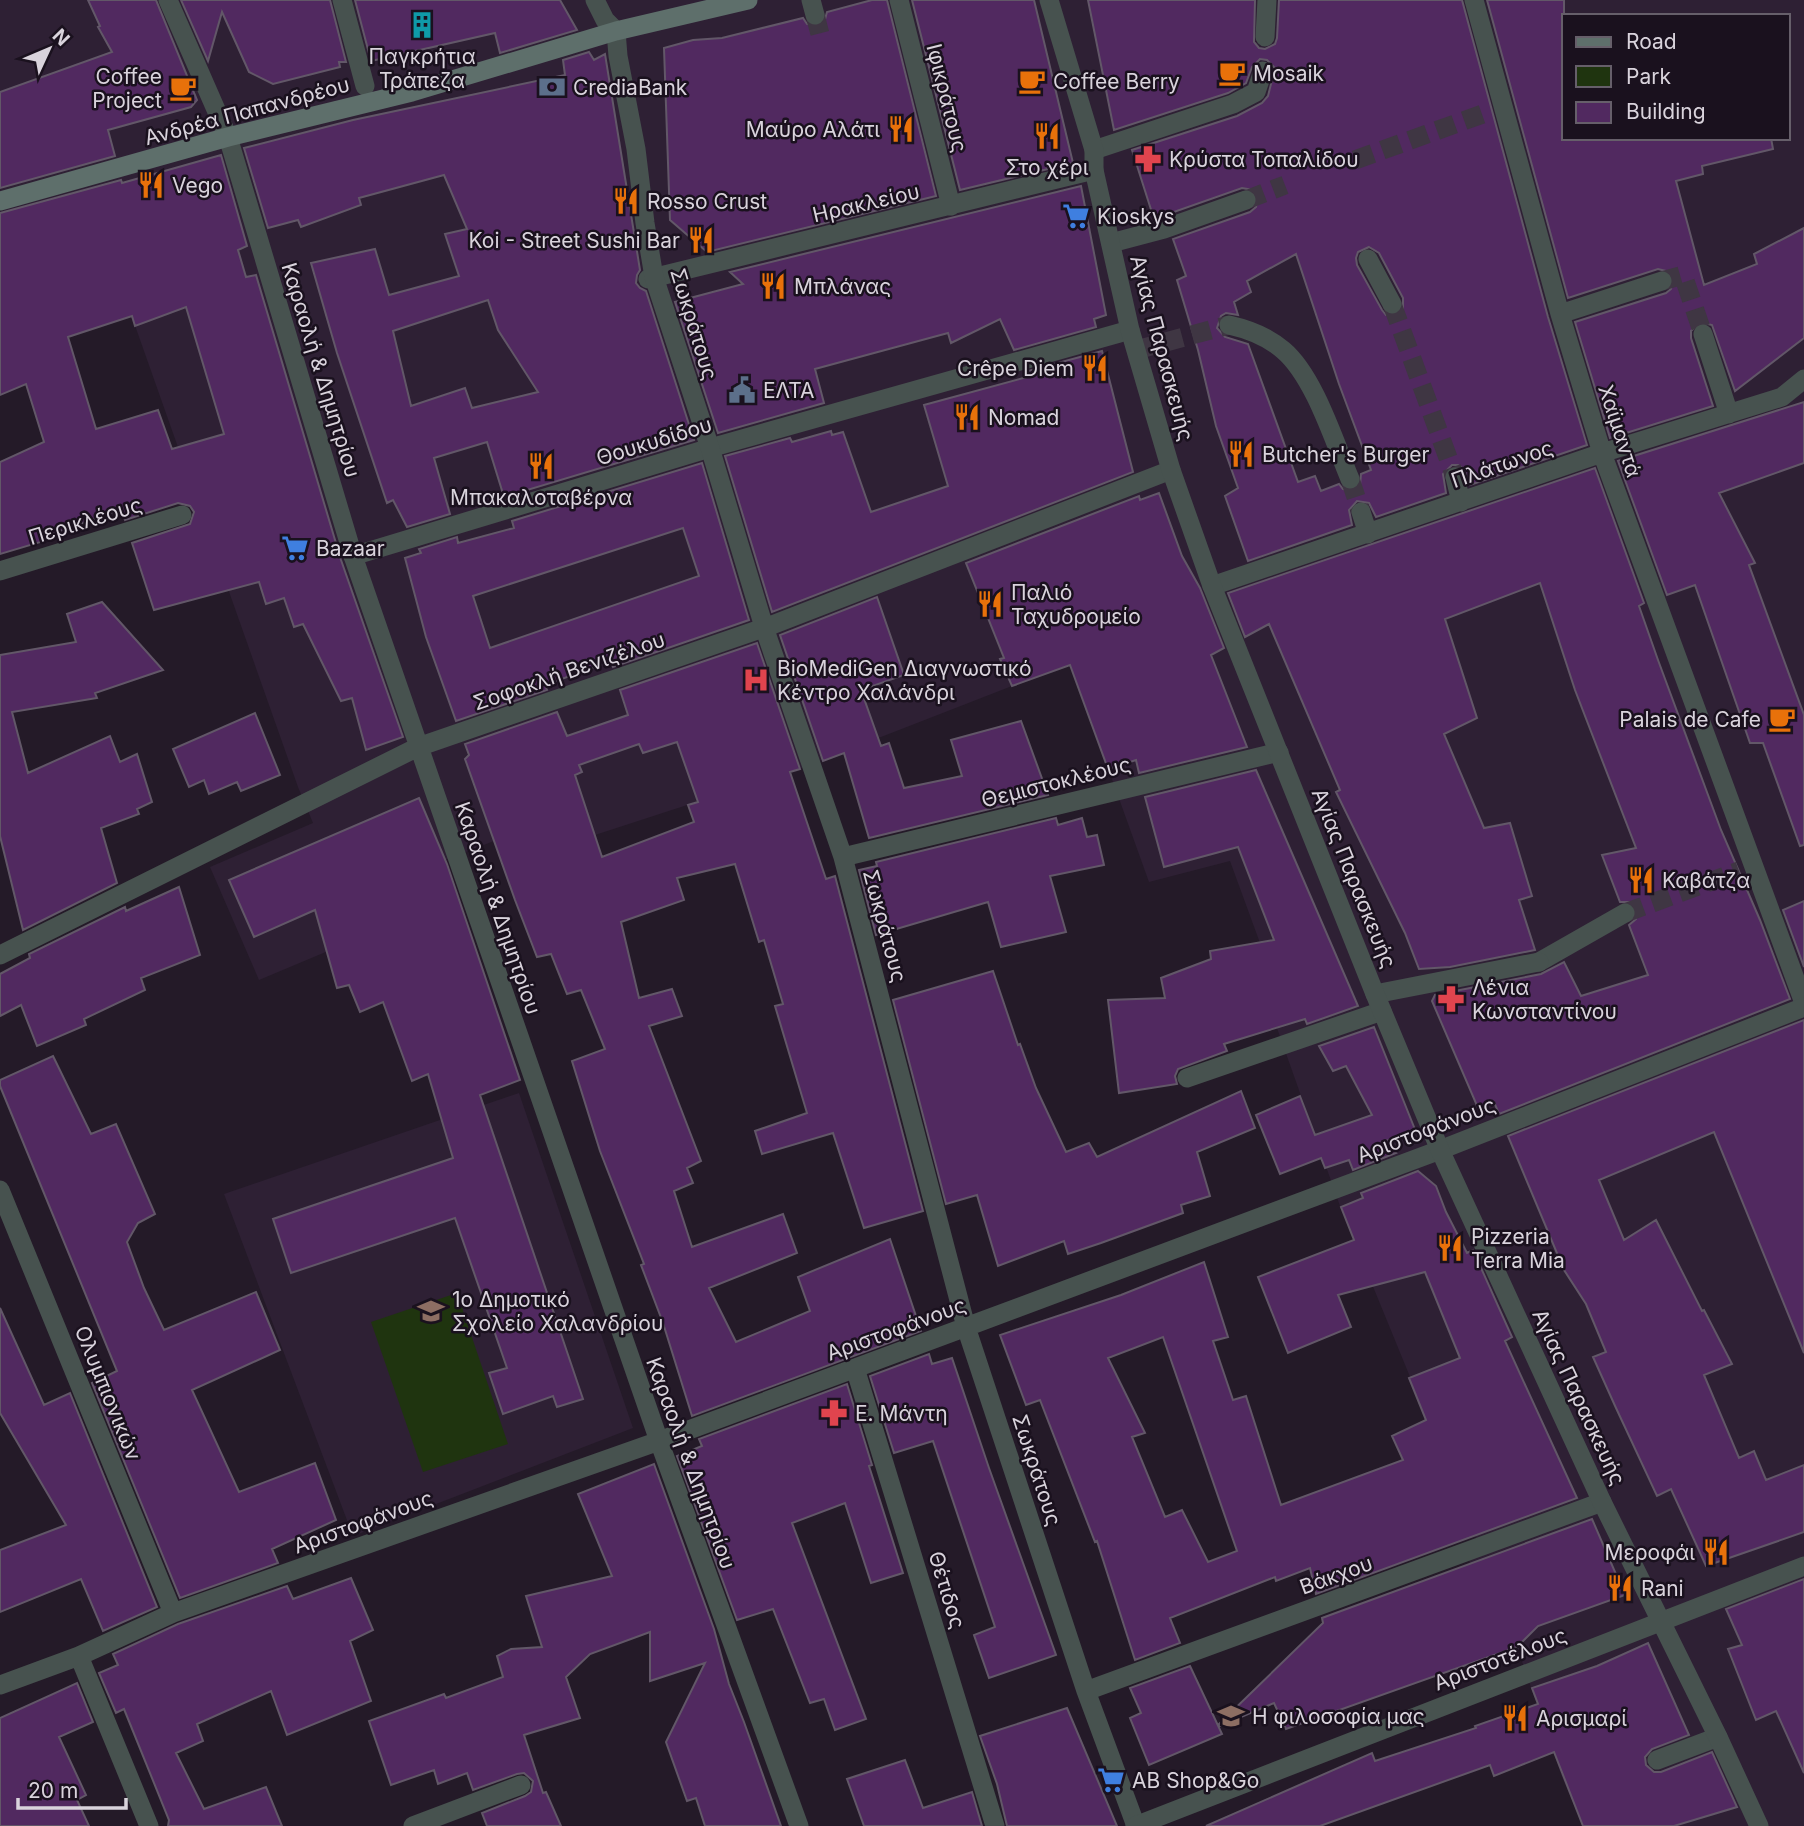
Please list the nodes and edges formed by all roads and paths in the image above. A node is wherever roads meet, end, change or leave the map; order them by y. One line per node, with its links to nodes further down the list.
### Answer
1 (168, 0): 13 (street, Καραολή & Δημητρίου)
2 (342, 0): 12 (street)
3 (596, 0): 9 (street)
4 (748, 0): 9 (main road, Ανδρέα Παπανδρέου)
5 (899, 0): 18 (street, Ιφικράτους)
6 (1049, 0): 14 (street, Αγίας Παρασκευής)
7 (1267, 0): 10 (street)
8 (1474, 0): 24 (street, Χαϊμαντά)
9 (616, 31): 13 (main road, Ανδρέα Παπανδρέου); 21 (street, Σωκράτους)
10 (1265, 37)
11 (1263, 71): 14 (street)
12 (365, 86)
13 (228, 137): 16 (main road, Ανδρέα Παπανδρέου); 39 (street, Καραολή & Δημητρίου)
14 (1094, 150): 15 (street, Αγίας Παρασκευής)
15 (1094, 170): 18 (street, Ηρακλείου); 19 (street, Αγίας Παρασκευής)
16 (0, 201)
17 (1247, 201): 19 (street)
18 (951, 206): 21 (street, Ηρακλείου)
19 (1111, 243): 26 (street, Αγίας Παρασκευής)
20 (1368, 259): 23 (street)
21 (651, 278): 30 (street, Σωκράτους)
22 (1662, 281): 24 (street)
23 (1392, 304)
24 (1560, 314): 31 (street, Χαϊμαντά)
25 (1229, 325): 34 (street)
26 (1130, 330): 30 (street, Θουκυδίδου); 32 (street, Αγίας Παρασκευής)
27 (1703, 334): 29 (street)
28 (1804, 379): 29 (street, Πλάτωνος)
29 (1729, 414): 31 (street, Πλάτωνος)
30 (710, 448): 39 (street, Θουκυδίδου); 42 (street, Σωκράτους)
31 (1602, 453): 35 (street, Πλάτωνος); 49 (street, Χαϊμαντά)
32 (1171, 470): 41 (street, Αγίας Παρασκευής); 42 (street, Σοφοκλή Βενιζέλου)
33 (1455, 477): 35 (street)
34 (1350, 479)
35 (1461, 502): 38 (street, Πλάτωνος)
36 (1361, 512): 38 (street)
37 (182, 515): 40 (street, Περικλέους)
38 (1368, 534): 41 (street, Πλάτωνος)
39 (353, 556): 43 (street, Καραολή & Δημητρίου)
40 (0, 571)
41 (1212, 586): 44 (street, Αγίας Παρασκευής)
42 (764, 627): 43 (street, Σοφοκλή Βενιζέλου); 45 (street, Σωκράτους)
43 (418, 747): 47 (street, Σοφοκλή Βενιζέλου); 55 (street, Καραολή & Δημητρίου)
44 (1279, 752): 45 (street, Θεμιστοκλέους); 48 (street, Αγίας Παρασκευής)
45 (843, 857): 53 (street, Σωκράτους)
46 (1625, 913): 48 (street)
47 (0, 955)
48 (1378, 1002): 50 (street); 51 (street, Αγίας Παρασκευής)
49 (1804, 1005): 51 (street, Αριστοφάνους)
50 (1187, 1078)
51 (1440, 1150): 53 (street, Αριστοφάνους); 56 (street, Αγίας Παρασκευής)
52 (0, 1190): 58 (street, Ολυμπιονικών)
53 (966, 1327): 54 (street, Αριστοφάνους); 62 (street, Σωκράτους)
54 (855, 1368): 55 (street, Αριστοφάνους); 69 (street, Θέτιδος)
55 (659, 1441): 58 (street, Αριστοφάνους); 68 (street, Καραολή & Δημητρίου)
56 (1602, 1502): 59 (street, Αγίας Παρασκευής); 62 (street, Βάκχου)
57 (1804, 1566): 59 (street, Αριστοτέλους)
58 (173, 1614): 60 (street, Αριστοφάνους)
59 (1659, 1620): 63 (street, Αγίας Παρασκευής); 70 (street, Αριστοτέλους)
60 (79, 1656): 61 (street, Αριστοφάνους); 66 (street)
61 (0, 1685)
62 (1086, 1692): 70 (street, Σωκράτους)
63 (1718, 1737): 64 (street); 71 (street, Αγίας Παρασκευής)
64 (1657, 1760)
65 (521, 1785): 67 (street)
66 (149, 1826)
67 (413, 1826)
68 (799, 1826)
69 (995, 1826)
70 (1136, 1826)
71 (1759, 1826)

